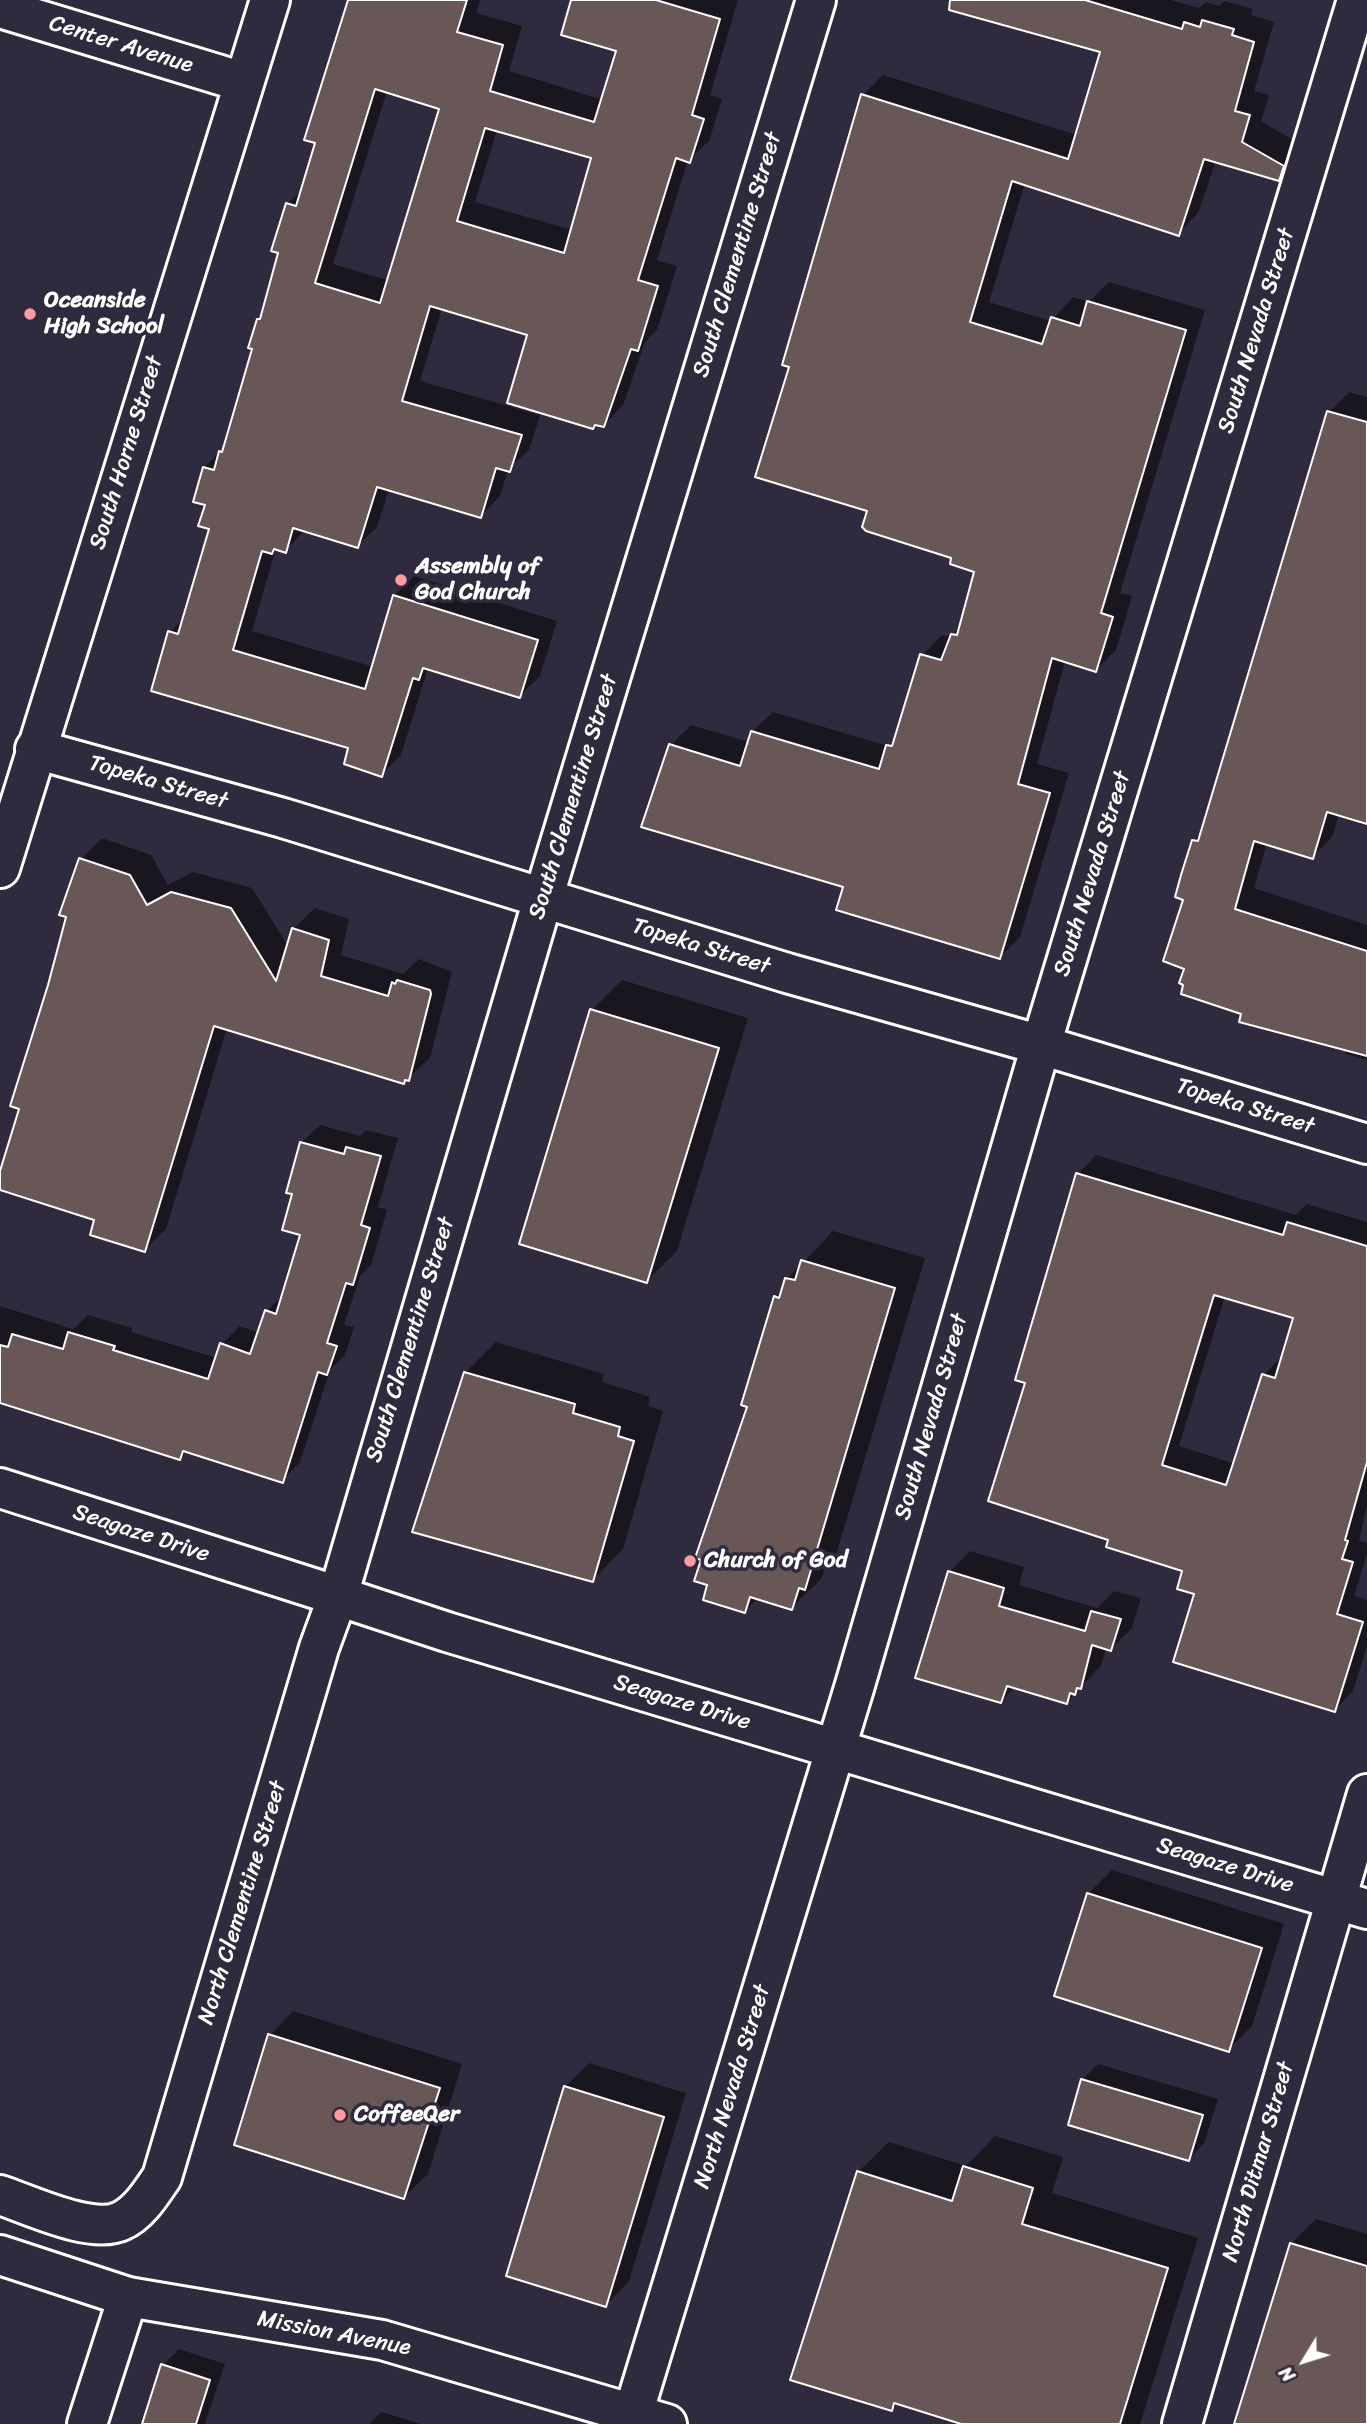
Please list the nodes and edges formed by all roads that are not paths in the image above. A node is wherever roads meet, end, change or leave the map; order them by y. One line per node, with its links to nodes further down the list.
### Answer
1 (270, 0): 5 (street, South Horne Street)
2 (816, 0): 8 (street, South Clementine Street)
3 (1357, 0): 9 (street, South Nevada Street)
4 (0, 8): 5 (street, Center Avenue)
5 (243, 82): 6 (street, South Horne Street)
6 (35, 749): 7 (street, South Horne Street); 8 (street, Topeka Street)
7 (0, 867)
8 (543, 899): 9 (street, Topeka Street); 12 (street, South Clementine Street)
9 (1041, 1045): 10 (street, Topeka Street); 15 (street, South Nevada Street)
10 (1367, 1144)
11 (0, 1488): 12 (street, Seagaze Drive)
12 (338, 1596): 13 (street, Seagaze Drive); 14 (street, North Clementine Street)
13 (447, 1632): 14 (street); 15 (street, Seagaze Drive)
14 (319, 1648): 18 (street, North Clementine Street)
15 (835, 1749): 17 (street, Seagaze Drive); 21 (street, North Nevada Street)
16 (1367, 1794): 17 (street, North Ditmar Street)
17 (1351, 1904): 23 (street, North Ditmar Street)
18 (0, 2195)
19 (0, 2255): 20 (street, Mission Avenue)
20 (128, 2297): 21 (street, Mission Avenue); 22 (street)
21 (643, 2421)
22 (88, 2424)
23 (1182, 2424)

